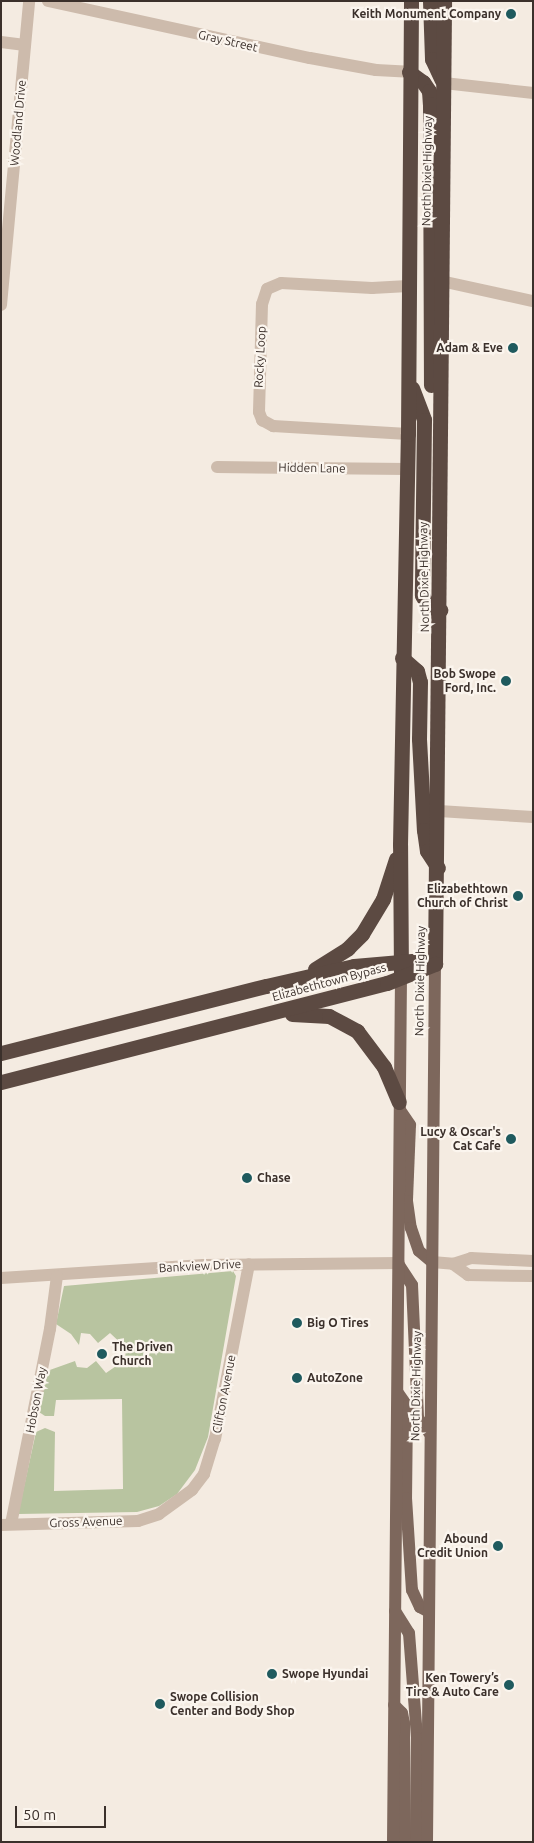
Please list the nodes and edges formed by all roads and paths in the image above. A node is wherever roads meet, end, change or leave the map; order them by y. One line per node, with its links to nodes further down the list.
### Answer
1 (29, 1): 7 (street, Woodland Drive)
2 (48, 1): 8 (street, Gray Street)
3 (410, 1): 8 (highway, North Dixie Highway)
4 (430, 1): 9 (highway)
5 (444, 1): 9 (highway, North Dixie Highway)
6 (1, 42): 7 (street)
7 (25, 45): 14 (street, Woodland Drive)
8 (409, 72): 12 (highway, North Dixie Highway); 17 (highway)
9 (444, 83): 10 (street); 11 (highway, North Dixie Highway)
10 (533, 93)
11 (441, 281): 13 (street); 17 (highway, North Dixie Highway)
12 (408, 286): 15 (highway, North Dixie Highway); 16 (street, Rocky Loop)
13 (533, 300)
14 (1, 305)
15 (409, 380): 16 (highway, North Dixie Highway); 20 (highway)
16 (408, 434): 19 (highway, North Dixie Highway)
17 (439, 461): 20 (highway, North Dixie Highway)
18 (217, 467): 19 (street, Hidden Lane)
19 (407, 469): 21 (highway, North Dixie Highway)
20 (440, 610): 22 (highway, North Dixie Highway)
21 (402, 658): 24 (highway, North Dixie Highway); 25 (highway)
22 (439, 811): 23 (street); 25 (highway, North Dixie Highway)
23 (533, 817)
24 (400, 845): 26 (highway, North Dixie Highway); 29 (highway)
25 (438, 868): 27 (highway, North Dixie Highway)
26 (401, 960): 27 (highway, Elizabethtown Bypass); 28 (highway, North Dixie Highway); 29 (highway, Elizabethtown Bypass)
27 (435, 964): 28 (highway, Elizabethtown Bypass); 35 (main road, North Dixie Highway)
28 (401, 977): 30 (highway, Elizabethtown Bypass); 33 (main road, North Dixie Highway)
29 (266, 986): 31 (highway, Elizabethtown Bypass)
30 (256, 1017): 32 (highway, Elizabethtown Bypass); 33 (highway)
31 (1, 1053)
32 (1, 1082)
33 (400, 1106): 35 (main road); 37 (main road, North Dixie Highway)
34 (533, 1261): 38 (street)
35 (432, 1262): 38 (street); 43 (main road, North Dixie Highway)
36 (249, 1264): 37 (street, Bankview Drive); 39 (street, Bankview Drive); 44 (street, Clifton Avenue)
37 (398, 1264): 42 (main road, North Dixie Highway); 43 (main road)
38 (453, 1264): 40 (street)
39 (57, 1276): 41 (street, Bankview Drive); 45 (street, Hobson Way)
40 (533, 1276)
41 (1, 1278)
42 (398, 1393): 46 (main road, North Dixie Highway); 47 (main road)
43 (430, 1434): 47 (main road, North Dixie Highway)
44 (168, 1509): 45 (street, Gross Avenue)
45 (6, 1524)
46 (395, 1611): 48 (main road, North Dixie Highway); 51 (main road)
47 (429, 1612): 52 (main road, North Dixie Highway)
48 (394, 1705): 49 (main road, North Dixie Highway); 50 (main road)
49 (393, 1842)
50 (405, 1842)
51 (416, 1842)
52 (427, 1842)

